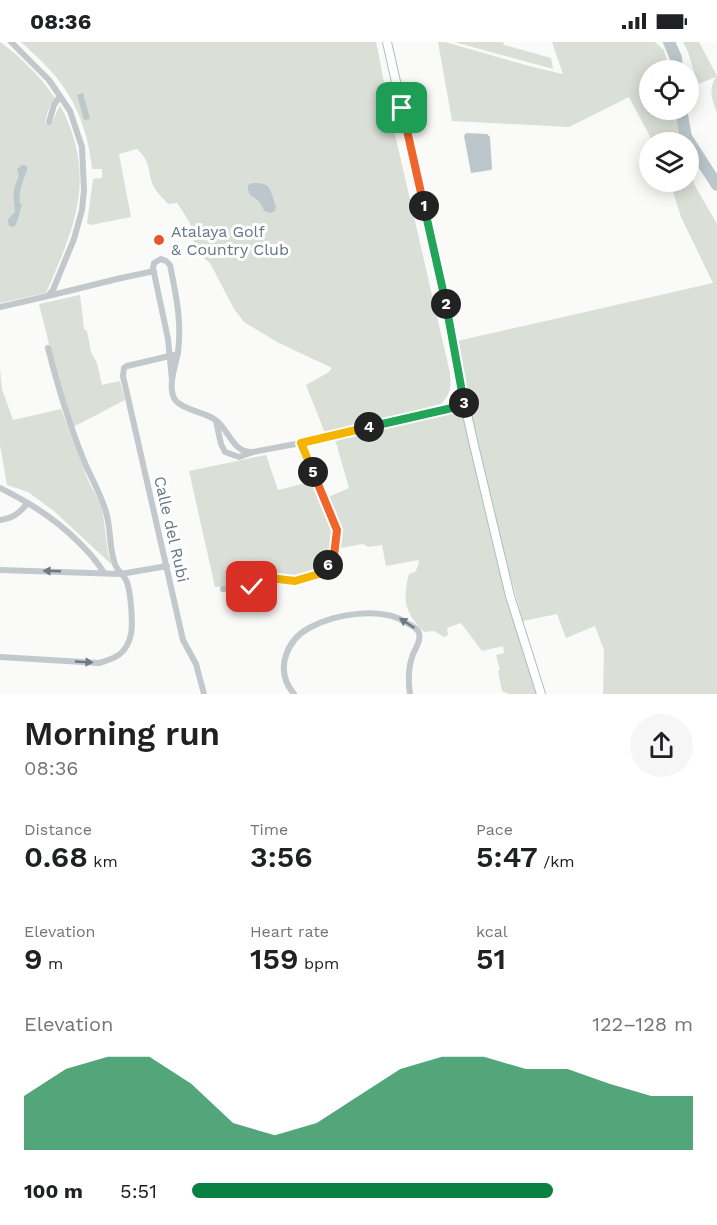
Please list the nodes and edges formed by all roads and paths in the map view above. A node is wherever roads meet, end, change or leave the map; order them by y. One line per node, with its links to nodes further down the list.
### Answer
1 (11, 42): 3 (street)
2 (387, 42): 12 (main road)
3 (60, 96): 4 (street); 6 (street)
4 (49, 122)
5 (154, 271): 6 (street); 9 (street); 10 (street)
6 (48, 296): 7 (street)
7 (0, 307)
8 (48, 348): 22 (street)
9 (178, 354): 10 (street); 11 (street)
10 (170, 355): 11 (street); 19 (street, Calle del Rubi)
11 (172, 380): 13 (street)
12 (465, 405): 14 (street); 28 (main road)
13 (216, 420): 15 (street); 15 (street)
14 (301, 443): 15 (street); 23 (street)
15 (253, 452)
16 (0, 488): 17 (street)
17 (28, 503): 18 (street); 21 (street)
18 (0, 520)
19 (167, 566): 22 (street); 25 (street, Calle del Rubi)
20 (0, 570): 21 (street, one-way to 20)
21 (104, 573): 22 (street)
22 (121, 574): 24 (street, one-way to 22)
23 (223, 589)
24 (0, 657)
25 (204, 694)
26 (294, 694): 27 (street, one-way to 26)
27 (410, 694)
28 (541, 694)

